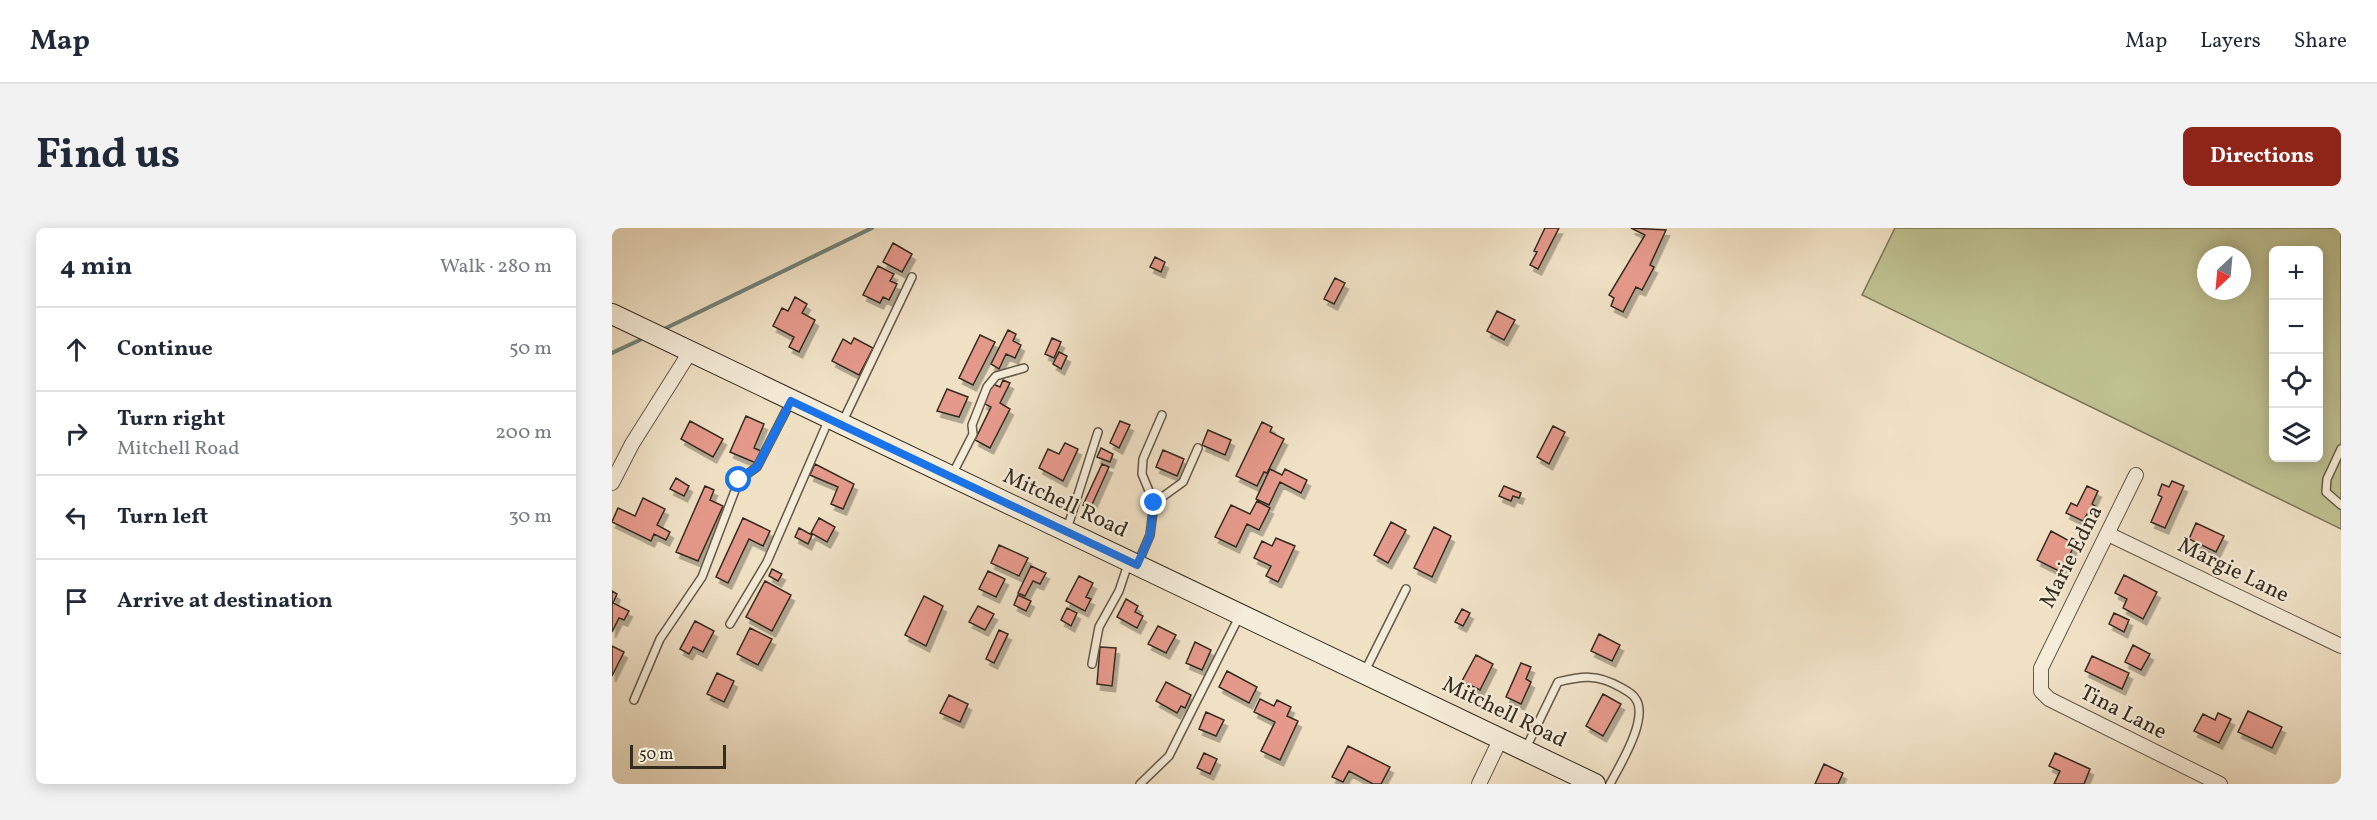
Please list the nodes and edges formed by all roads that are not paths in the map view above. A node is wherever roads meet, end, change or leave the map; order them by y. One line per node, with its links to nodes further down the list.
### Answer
1 (912, 277): 7 (lane)
2 (612, 314): 3 (street, Mitchell Road)
3 (684, 349): 5 (street, Mitchell Road); 13 (street)
4 (1024, 368): 12 (lane)
5 (791, 401): 7 (street, Mitchell Road); 26 (lane)
6 (1162, 415): 14 (lane)
7 (835, 422): 12 (street, Mitchell Road); 21 (lane)
8 (1098, 432): 16 (lane)
9 (1198, 448): 14 (lane)
10 (2341, 449): 15 (lane)
11 (2136, 476): 17 (street, Marie Edna)
12 (951, 477): 16 (street, Mitchell Road)
13 (612, 483)
14 (1154, 503): 18 (lane)
15 (2341, 505)
16 (1066, 532): 18 (street, Mitchell Road)
17 (2108, 534): 22 (street, Margie Lane); 23 (street, Marie Edna)
18 (1133, 563): 20 (street, Mitchell Road); 24 (lane)
19 (1406, 588): 25 (lane)
20 (1240, 614): 25 (street, Mitchell Road); 29 (lane)
21 (730, 624)
22 (2341, 646)
23 (2046, 657): 33 (street, Tina Lane)
24 (1092, 663)
25 (1364, 673): 27 (street, Mitchell Road)
26 (634, 700)
27 (1501, 738): 28 (street, Mitchell Road); 30 (street)
28 (1525, 750): 31 (street, Mitchell Road); 32 (lane)
29 (1140, 784)
30 (1479, 784)
31 (1595, 784)
32 (1610, 784)
33 (2220, 784)

